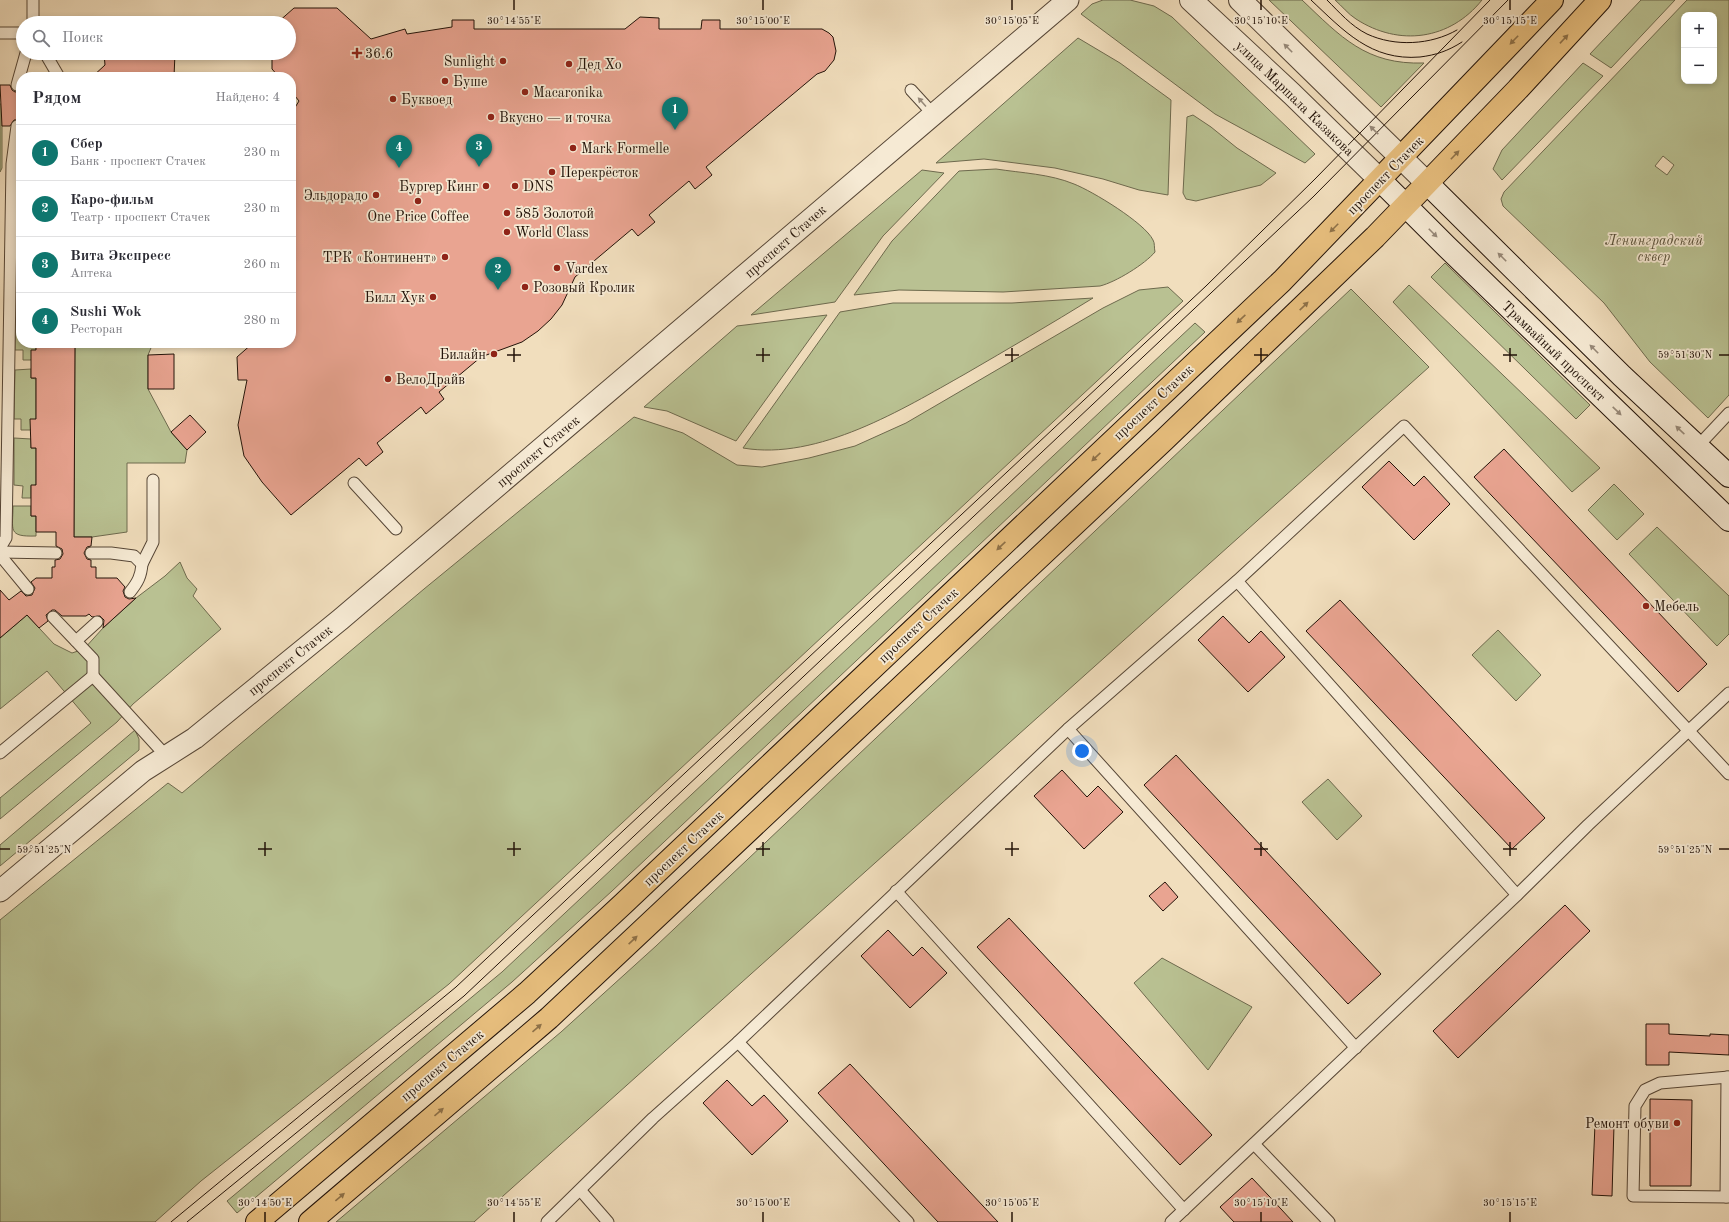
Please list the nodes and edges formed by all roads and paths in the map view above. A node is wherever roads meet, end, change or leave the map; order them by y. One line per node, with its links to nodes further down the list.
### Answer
1 (33, 0): 7 (lane)
2 (1068, 0): 15 (street, проспект Стачек)
3 (1190, 0): 18 (main road, улица Маршала Казакова)
4 (1240, 0): 16 (main road, one-way to 4)
5 (1552, 0): 16 (main road, проспект Стачек, one-way to 16)
6 (1600, 0): 19 (main road, one-way to 6)
7 (33, 16)
8 (0, 33): 9 (lane)
9 (16, 33)
10 (24, 60): 12 (lane)
11 (49, 60): 13 (lane)
12 (21, 72)
13 (56, 72)
14 (911, 90): 15 (lane, one-way to 14)
15 (934, 114): 45 (street, проспект Стачек)
16 (1402, 157): 18 (main road, проспект Стачек); 19 (main road, Трамвайный проспект)
17 (16, 164): 28 (lane)
18 (1380, 180): 20 (main road, Трамвайный проспект); 57 (main road, проспект Стачек, one-way to 57)
19 (1428, 184): 20 (main road); 22 (main road, Трамвайный проспект, one-way to 19)
20 (1406, 206): 26 (main road, Трамвайный проспект, one-way to 26); 58 (main road, one-way to 20)
21 (1729, 414): 22 (lane)
22 (1697, 446): 23 (main road, Трамвайный проспект)
23 (1729, 476)
24 (153, 480): 33 (lane)
25 (354, 482): 27 (lane)
26 (1729, 520)
27 (396, 529)
28 (0, 548)
29 (0, 552): 30 (lane)
30 (56, 553)
31 (91, 553): 33 (lane)
32 (0, 555): 35 (lane)
33 (142, 564): 36 (lane)
34 (1237, 581): 42 (lane); 43 (lane); 49 (lane)
35 (28, 589)
36 (130, 592)
37 (53, 617): 39 (lane)
38 (97, 622): 39 (lane)
39 (76, 641): 40 (lane)
40 (93, 676): 44 (lane); 45 (lane)
41 (1729, 693): 43 (lane)
42 (1068, 729): 48 (lane); 51 (lane)
43 (1688, 732): 46 (lane); 49 (lane)
44 (0, 753)
45 (167, 757): 47 (street, проспект Стачек)
46 (1729, 774)
47 (0, 891)
48 (896, 892): 50 (lane); 56 (lane)
49 (1517, 895): 51 (lane)
50 (738, 1042): 54 (lane); 61 (lane)
51 (1356, 1048): 53 (lane)
52 (1728, 1077): 55 (lane); 55 (lane)
53 (1254, 1144): 56 (lane); 63 (lane)
54 (581, 1191): 59 (lane); 60 (lane)
55 (1728, 1197)
56 (1184, 1210): 62 (lane)
57 (257, 1222)
58 (310, 1222)
59 (547, 1222)
60 (608, 1222)
61 (908, 1222)
62 (1171, 1222)
63 (1329, 1222)

